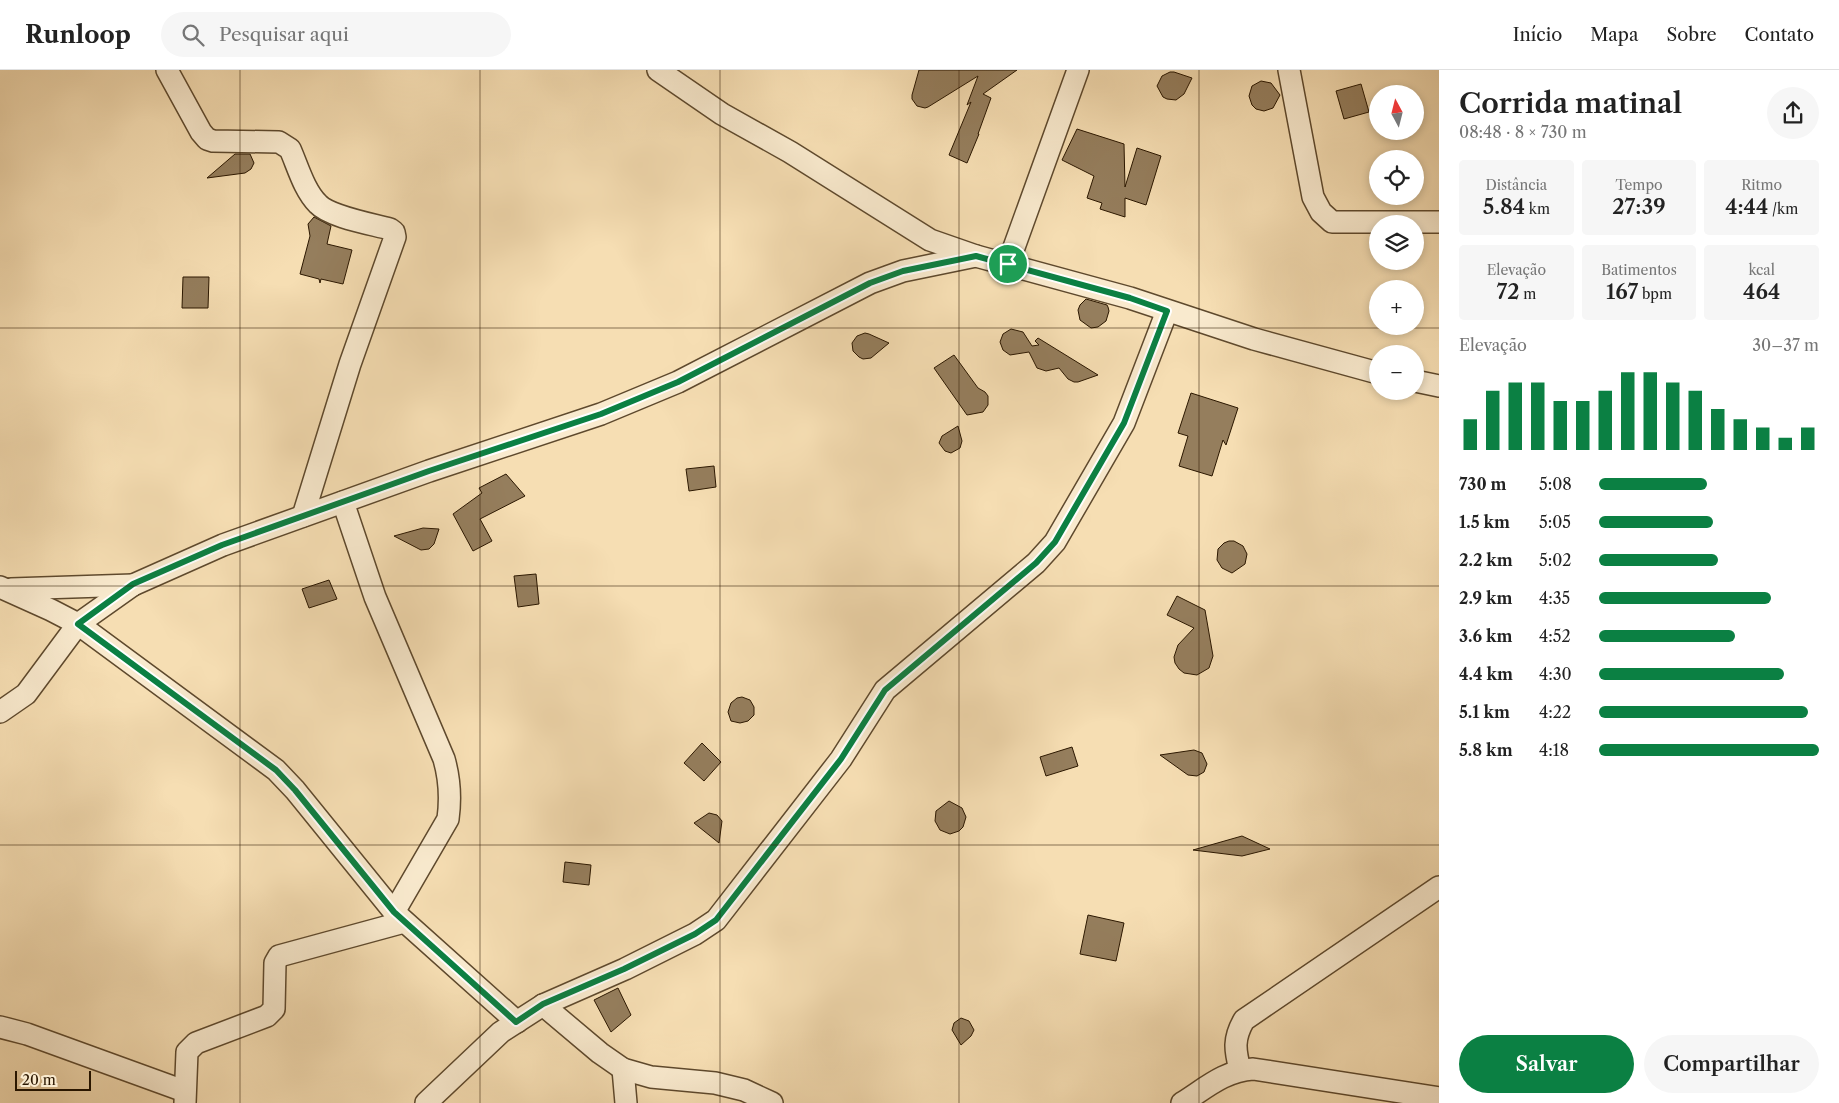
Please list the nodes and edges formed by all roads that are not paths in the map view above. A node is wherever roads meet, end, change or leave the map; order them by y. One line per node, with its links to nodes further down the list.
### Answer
1 (168, 70): 13 (street)
2 (658, 70): 6 (street)
3 (1078, 70): 7 (street)
4 (1289, 70): 5 (street)
5 (1439, 222)
6 (976, 256): 7 (street); 12 (street)
7 (1008, 264): 8 (street)
8 (1167, 311): 9 (street); 20 (street)
9 (1369, 371)
10 (1424, 383): 11 (street)
11 (1439, 386)
12 (342, 502): 13 (street); 19 (street)
13 (303, 516): 14 (street)
14 (133, 584): 15 (street); 16 (street)
15 (3, 588): 16 (street)
16 (78, 624): 17 (street); 19 (street)
17 (0, 712)
18 (1439, 888): 24 (street)
19 (399, 917): 21 (street); 25 (street)
20 (543, 1004): 21 (street); 23 (street)
21 (516, 1022): 27 (street)
22 (0, 1027): 25 (street)
23 (623, 1069): 28 (street); 29 (street)
24 (1240, 1070): 26 (street); 30 (street)
25 (185, 1097)
26 (1439, 1098)
27 (426, 1103)
28 (626, 1103)
29 (772, 1103)
30 (1182, 1103)

